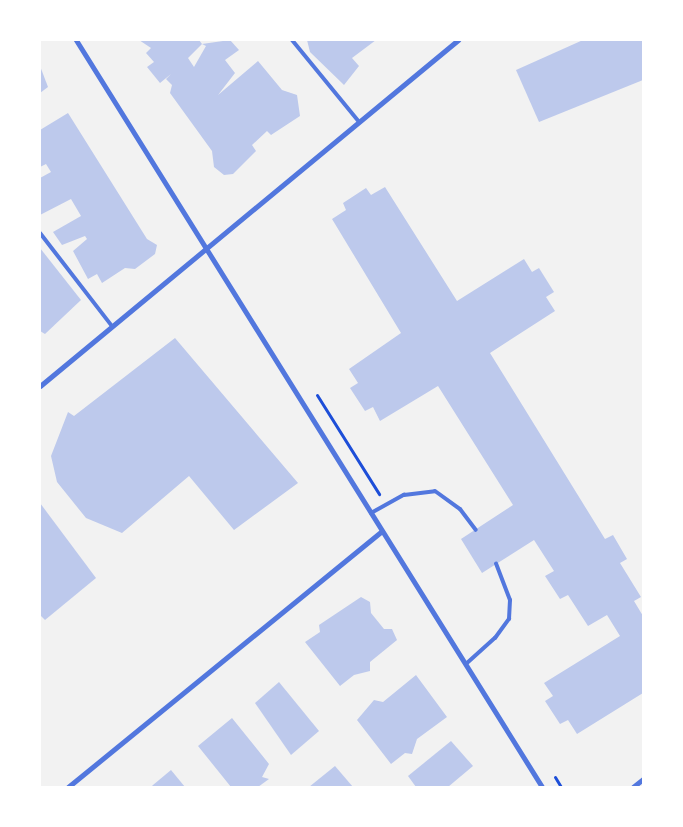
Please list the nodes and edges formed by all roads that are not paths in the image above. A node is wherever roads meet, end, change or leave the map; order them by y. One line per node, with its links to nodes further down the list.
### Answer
1 (76, 40): 6 (street)
2 (292, 40): 4 (lane)
3 (458, 40): 4 (street)
4 (359, 122): 6 (street)
5 (40, 234): 7 (lane)
6 (206, 248): 7 (street); 9 (street)
7 (112, 326): 8 (street)
8 (40, 386)
9 (371, 513): 10 (lane); 11 (street)
10 (476, 530)
11 (382, 531): 13 (street); 15 (street)
12 (496, 564): 13 (lane)
13 (467, 663): 16 (street)
14 (643, 779): 17 (street)
15 (68, 787)
16 (542, 787)
17 (633, 787)

